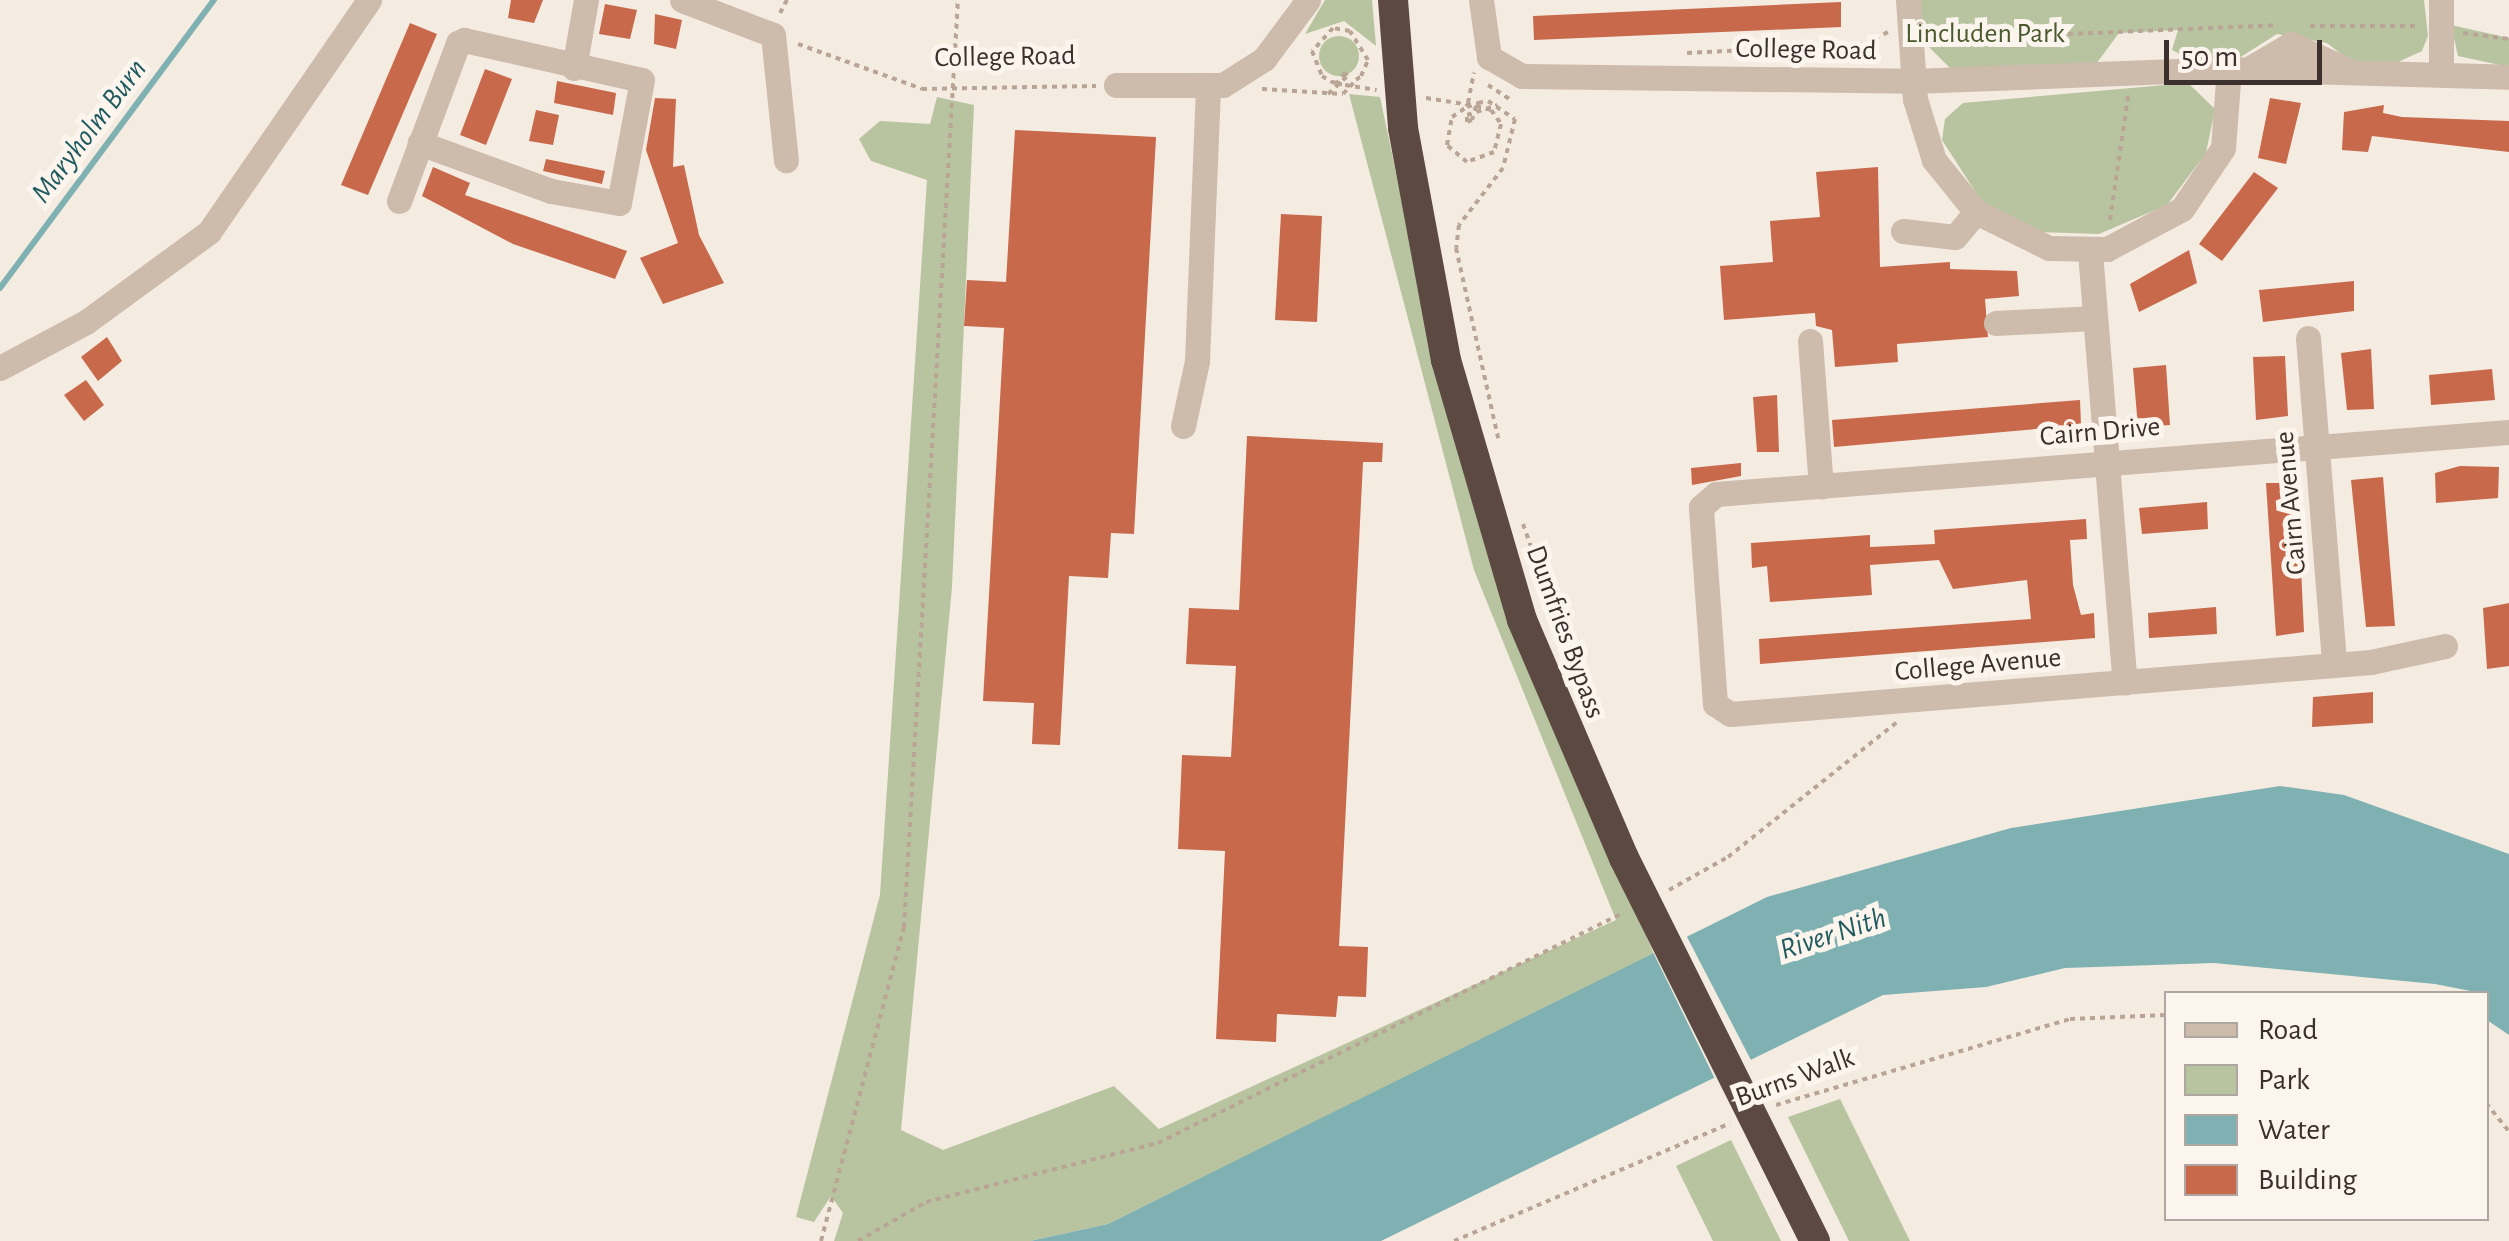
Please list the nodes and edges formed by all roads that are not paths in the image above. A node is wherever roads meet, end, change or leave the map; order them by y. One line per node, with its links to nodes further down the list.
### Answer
1 (368, 0): 27 (street)
2 (586, 0): 10 (street)
3 (682, 0): 9 (street)
4 (1308, 0): 16 (street)
5 (1393, 0): 37 (highway, Dumfries Bypass)
6 (1481, 0): 14 (street, College Road)
7 (1908, 8): 14 (street)
8 (2441, 8): 12 (street)
9 (735, 10): 18 (street)
10 (574, 68): 17 (street); 17 (street)
11 (2238, 69): 12 (street, College Road); 14 (street, College Road); 22 (street)
12 (2441, 74): 13 (street, College Road)
13 (2509, 77)
14 (1913, 81): 20 (street)
15 (1116, 84): 16 (street)
16 (1216, 86): 28 (street)
17 (420, 143): 19 (street)
18 (786, 160)
19 (399, 201)
20 (1976, 212): 21 (street); 22 (street)
21 (1903, 231)
22 (2097, 251): 23 (street)
23 (2095, 318): 24 (street); 31 (street)
24 (1996, 323)
25 (2308, 338): 30 (street, Cairn Avenue)
26 (1810, 341): 32 (street)
27 (0, 368)
28 (1182, 426)
29 (2509, 432): 30 (street, Cairn Drive)
30 (2317, 446): 31 (street, Cairn Drive); 35 (street, Cairn Avenue)
31 (2106, 462): 32 (street, Cairn Drive); 36 (street)
32 (1820, 487): 33 (street, Cairn Drive)
33 (1701, 506): 36 (street, College Avenue)
34 (2445, 646): 35 (street, College Avenue)
35 (2334, 662): 36 (street, College Avenue)
36 (2126, 683)
37 (1815, 1241)

